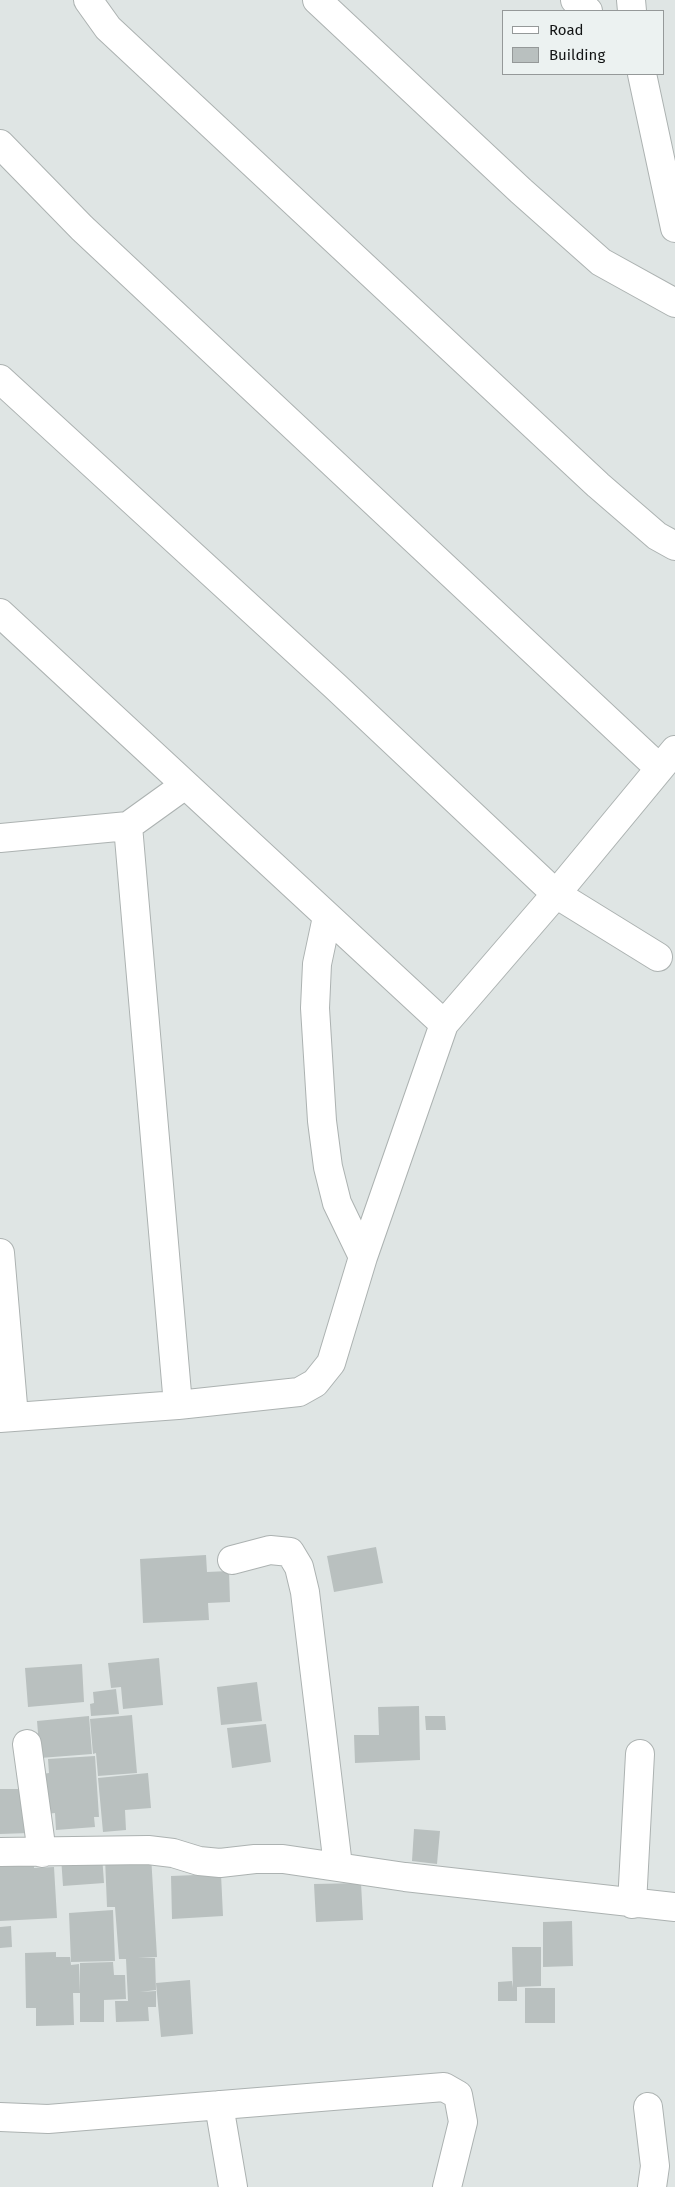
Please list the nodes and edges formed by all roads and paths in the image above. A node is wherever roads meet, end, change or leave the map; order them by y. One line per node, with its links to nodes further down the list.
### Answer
1 (88, 0): 10 (street)
2 (317, 0): 8 (street)
3 (575, 0): 4 (street)
4 (587, 10)
5 (642, 75): 7 (street)
6 (0, 144): 12 (street)
7 (675, 228)
8 (675, 303)
9 (0, 379): 16 (street)
10 (675, 546)
11 (0, 613): 13 (street)
12 (667, 759): 16 (street)
13 (185, 785): 14 (street); 17 (street)
14 (128, 826): 15 (street); 22 (street)
15 (0, 838)
16 (556, 894): 18 (street); 19 (street)
17 (327, 918): 19 (street); 21 (street)
18 (658, 957)
19 (444, 1024): 21 (street)
20 (0, 1253): 23 (street)
21 (363, 1257): 22 (street)
22 (178, 1405): 23 (street)
23 (7, 1418)
24 (232, 1560): 29 (street)
25 (27, 1744): 28 (street)
26 (640, 1754): 30 (street)
27 (0, 1852): 28 (street)
28 (42, 1852): 29 (street)
29 (338, 1866): 30 (street)
30 (632, 1904): 31 (street)
31 (675, 1908)
32 (219, 2105): 34 (street); 35 (street); 36 (street)
33 (648, 2107): 37 (street)
34 (0, 2117)
35 (233, 2187)
36 (447, 2187)
37 (652, 2187)

